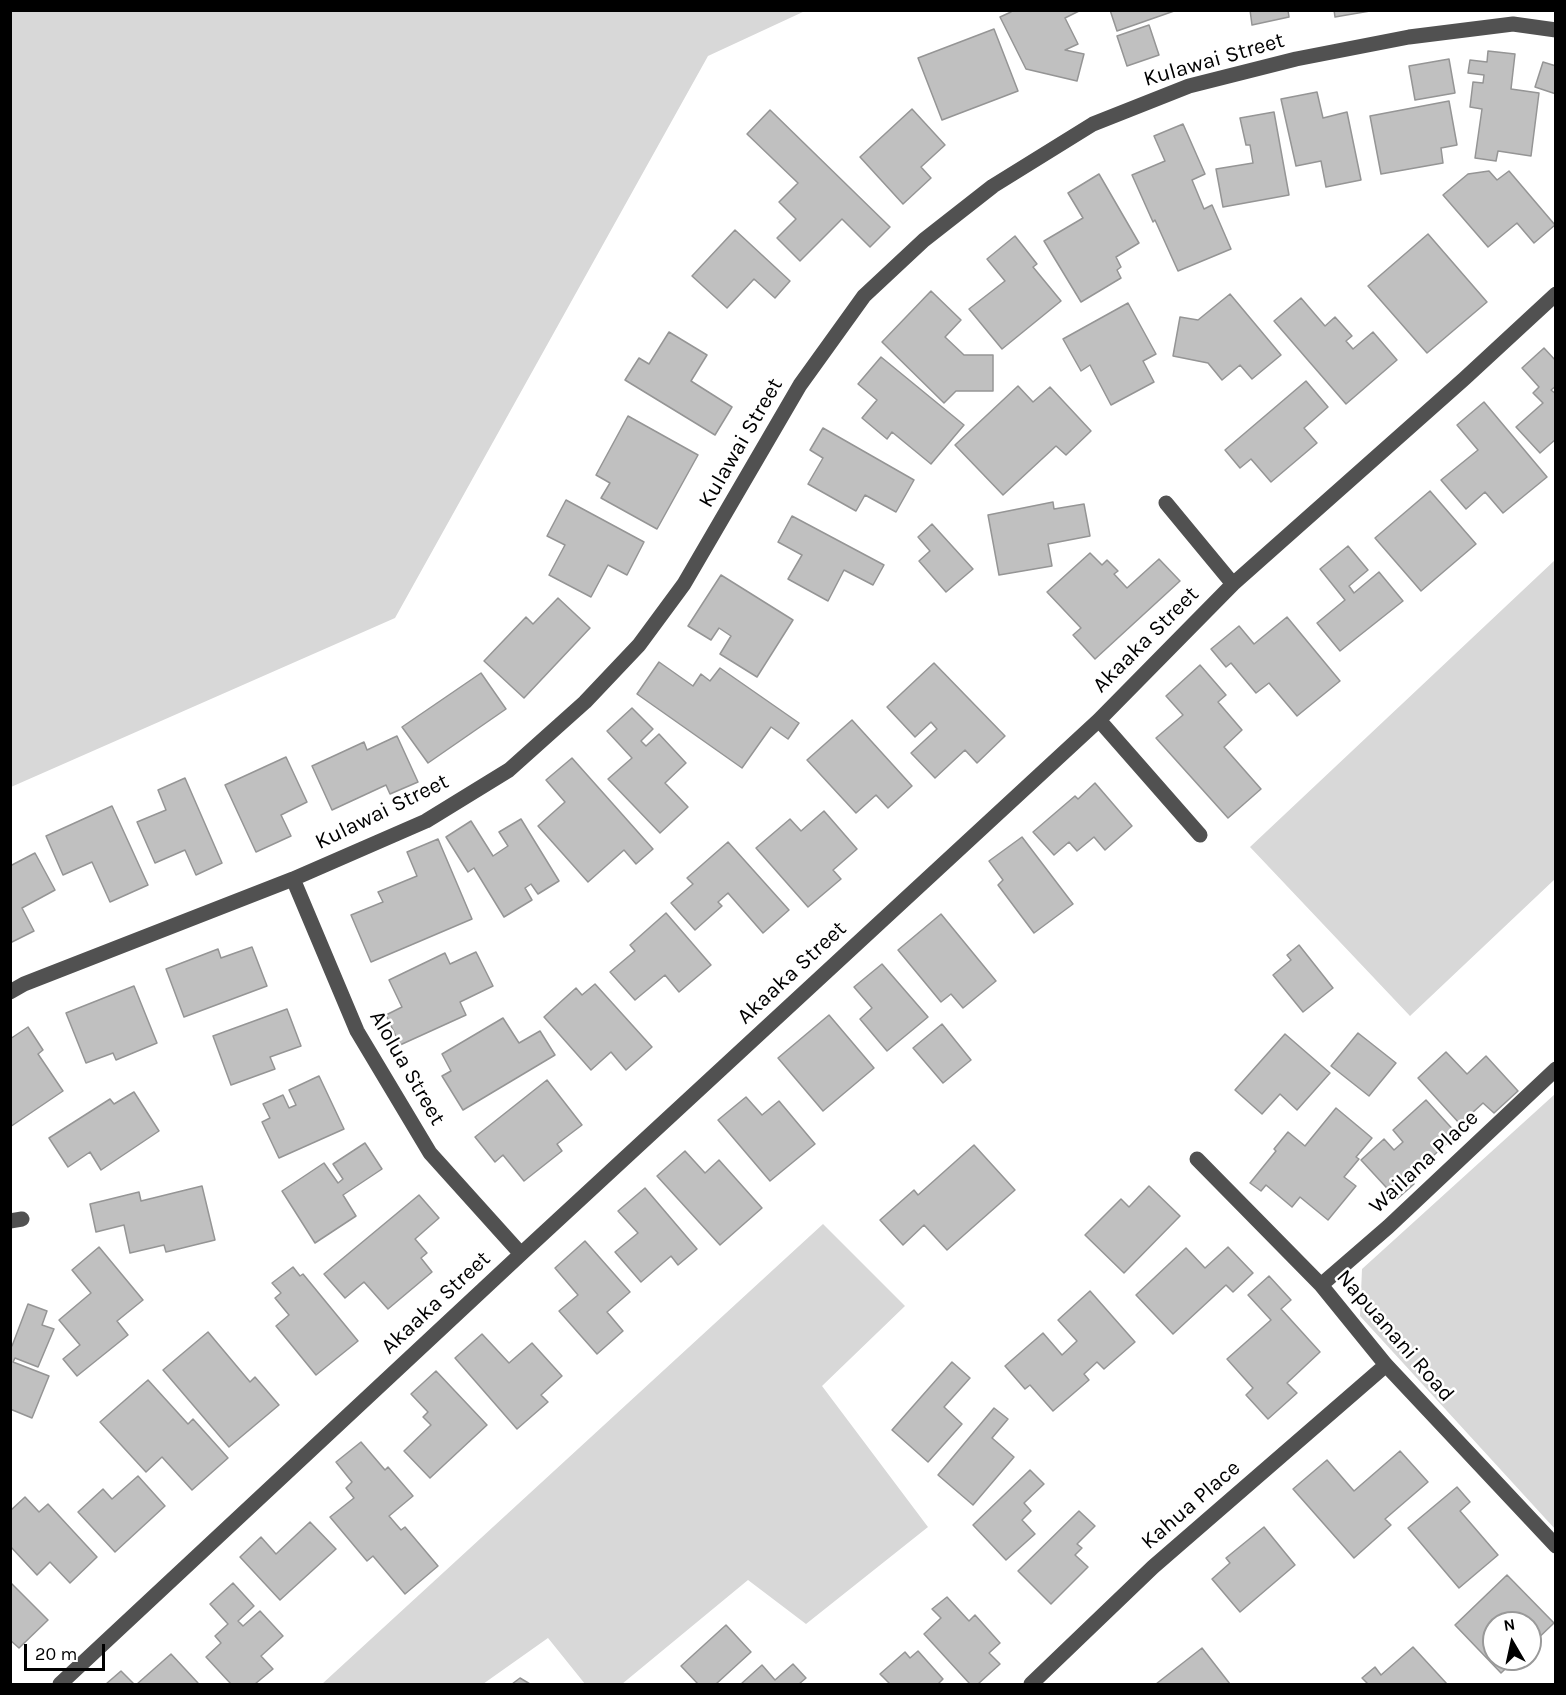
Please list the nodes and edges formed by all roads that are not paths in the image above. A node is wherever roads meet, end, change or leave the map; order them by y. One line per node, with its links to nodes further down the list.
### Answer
1 (1556, 30): 7 (street, Kulawai Street)
2 (1556, 294): 4 (street, Akaaka Street)
3 (1166, 503): 4 (street)
4 (1233, 584): 5 (street, Akaaka Street)
5 (1099, 720): 6 (street); 11 (street, Akaaka Street)
6 (1200, 835)
7 (293, 879): 8 (street, Kulawai Street); 11 (street, Alolua Street)
8 (10, 992)
9 (1556, 1069): 12 (street, Wailana Place)
10 (1197, 1160): 12 (street, Napuanani Road)
11 (521, 1254): 15 (street, Akaaka Street)
12 (1322, 1285): 13 (street, Napuanani Road)
13 (1386, 1365): 14 (street, Napuanani Road); 16 (street, Kahua Place)
14 (1556, 1546)
15 (60, 1684)
16 (1031, 1684)

